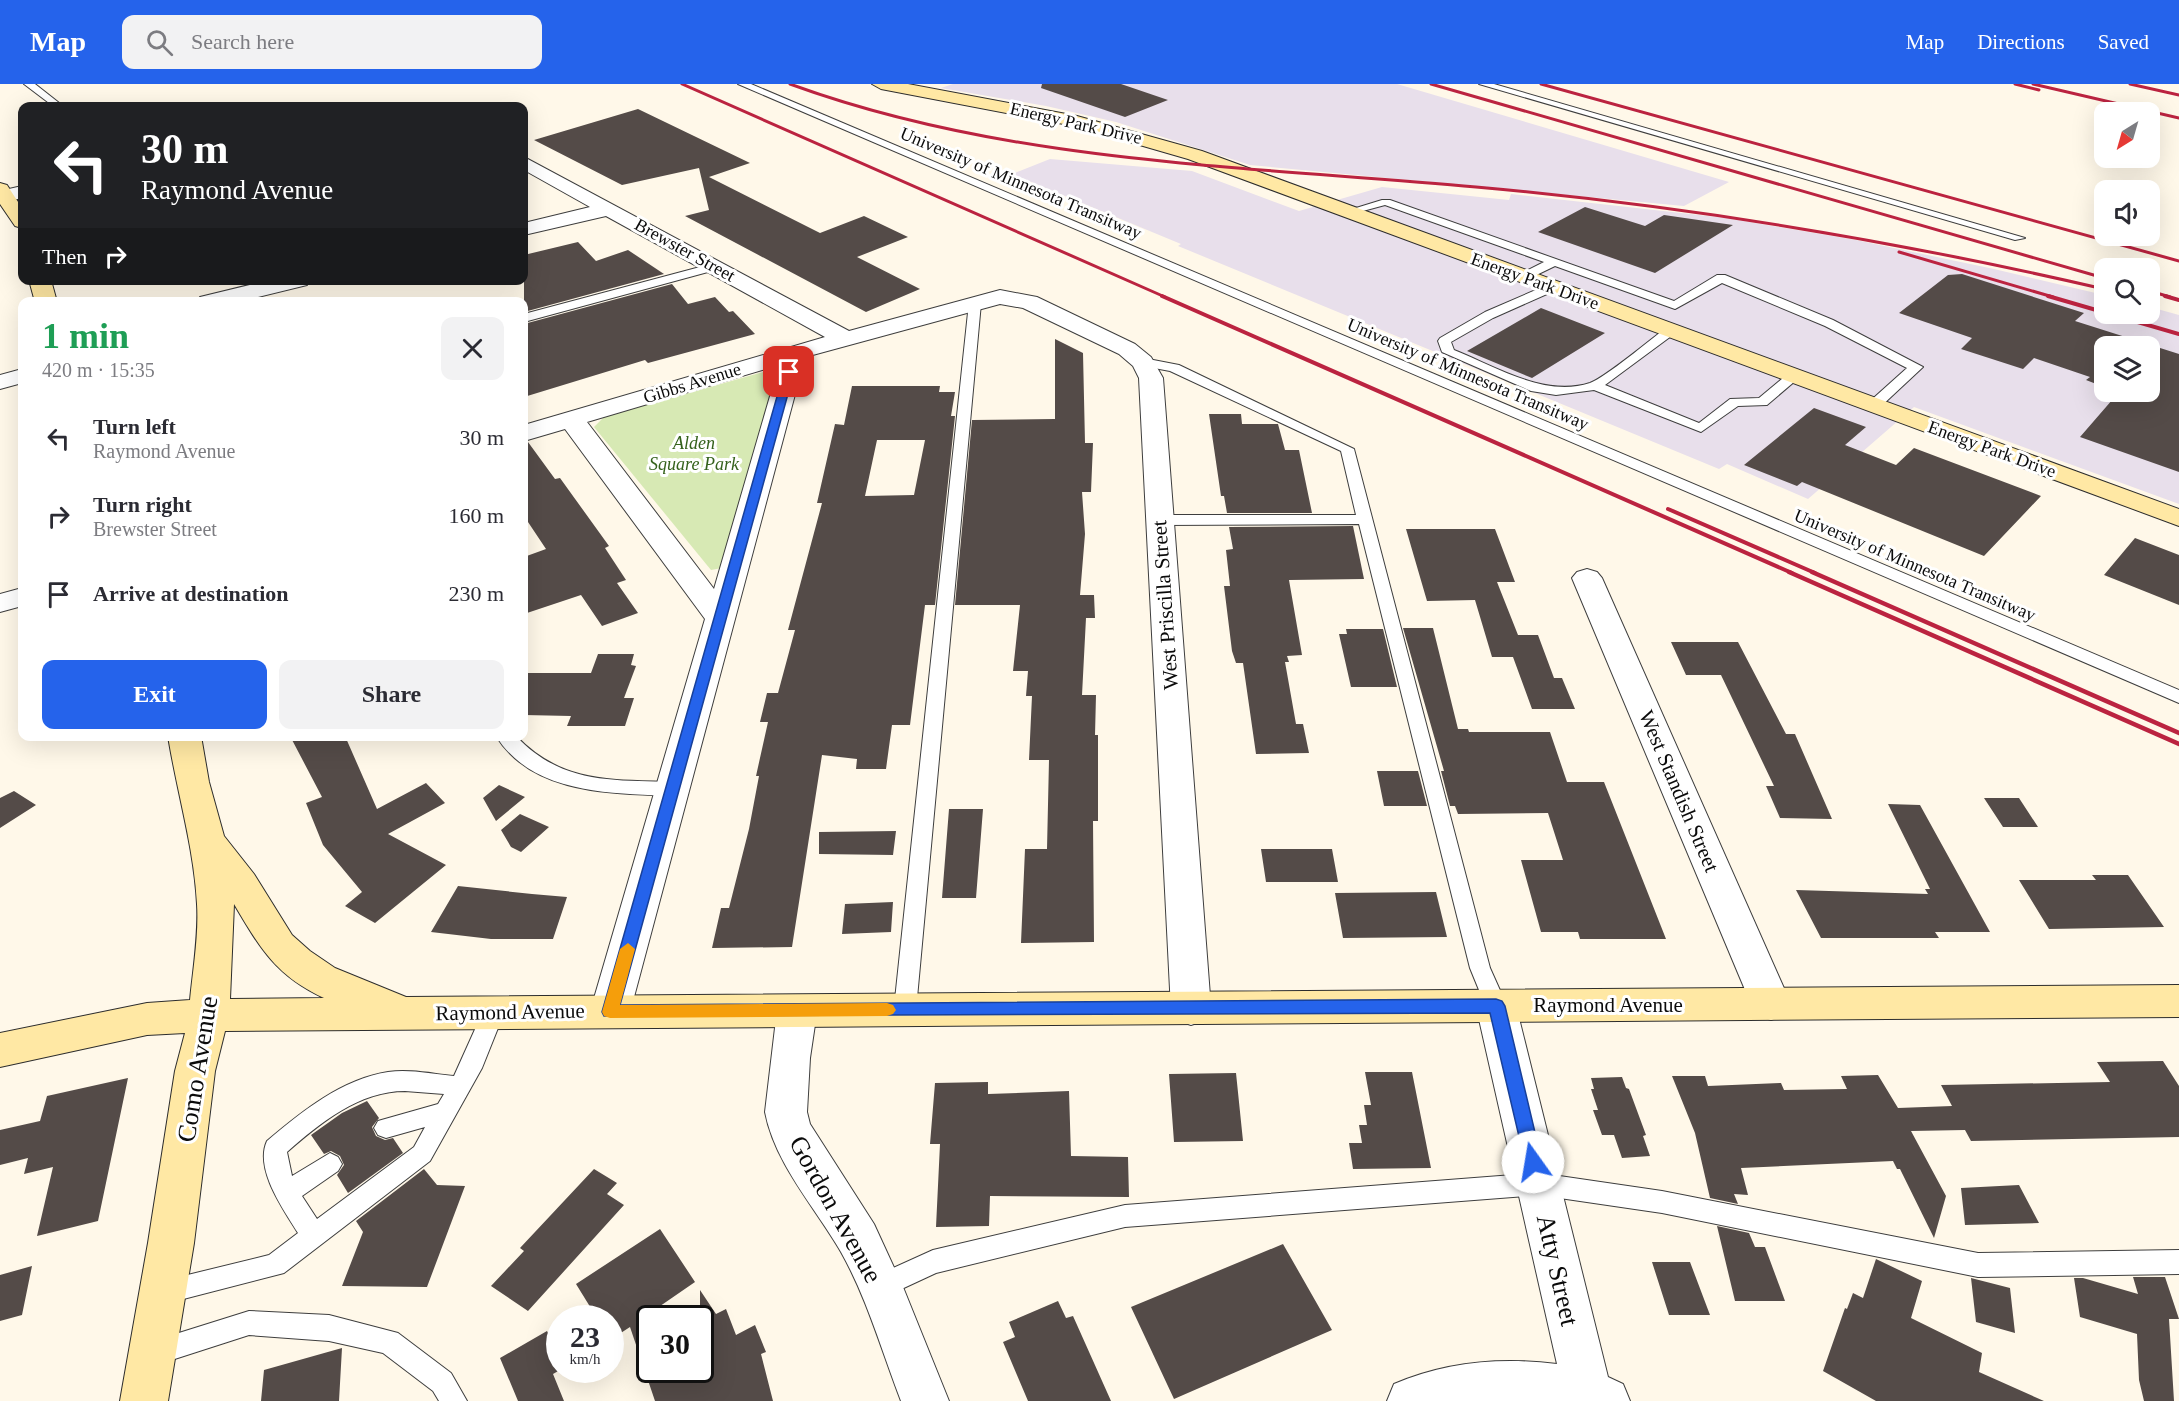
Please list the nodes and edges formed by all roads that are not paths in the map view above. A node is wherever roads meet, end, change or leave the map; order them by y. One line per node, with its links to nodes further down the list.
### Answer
1 (29, 84): 5 (lane)
2 (743, 84): 39 (lane, University of Minnesota Transitway)
3 (880, 84): 9 (street, Energy Park Drive)
4 (1484, 84): 12 (lane)
5 (53, 102)
6 (528, 165): 8 (street, Brewster Street)
7 (7, 193): 10 (street)
8 (609, 209): 11 (street); 14 (street, Brewster Street)
9 (1348, 212): 13 (lane); 15 (street, Energy Park Drive)
10 (18, 214)
11 (528, 228)
12 (2019, 238)
13 (1554, 262): 15 (lane); 29 (lane)
14 (715, 267): 20 (lane); 22 (street, Brewster Street)
15 (1524, 277): 17 (street, Energy Park Drive)
16 (278, 285): 18 (street)
17 (1552, 287): 21 (street, Energy Park Drive); 28 (lane)
18 (229, 297)
19 (975, 303): 22 (street, Gibbs Avenue); 24 (street, Gibbs Avenue); 48 (lane)
20 (528, 317)
21 (1670, 331): 25 (street, Energy Park Drive); 28 (lane)
22 (845, 339): 23 (street, Gibbs Avenue)
23 (785, 356): 30 (street, Gibbs Avenue); 38 (street)
24 (1143, 362): 33 (lane); 34 (street, West Priscilla Street)
25 (1794, 376): 28 (lane); 29 (street, Energy Park Drive)
26 (18, 377): 27 (street)
27 (0, 381)
28 (1595, 386)
29 (1874, 406): 32 (street, Energy Park Drive)
30 (571, 419): 31 (street, Gibbs Avenue); 38 (street)
31 (528, 432)
32 (2179, 518)
33 (1365, 519): 34 (lane); 46 (lane)
34 (1160, 520): 47 (street, West Priscilla Street)
35 (1587, 578): 45 (street, West Standish Street)
36 (18, 598): 37 (street)
37 (0, 603)
38 (720, 618): 42 (street)
39 (2179, 697)
40 (185, 741): 43 (street, Como Avenue)
41 (509, 741): 42 (lane)
42 (672, 789): 51 (street)
43 (207, 839): 52 (street); 53 (street, Como Avenue)
44 (2179, 1001): 45 (street, Raymond Avenue)
45 (1771, 1004): 46 (street, Raymond Avenue)
46 (1496, 1006): 47 (street, Raymond Avenue); 59 (street, Atty Street)
47 (1191, 1009): 48 (street, Raymond Avenue)
48 (905, 1010): 49 (street, Raymond Avenue)
49 (797, 1011): 51 (street, Raymond Avenue); 63 (street, Gordon Avenue)
50 (493, 1012): 51 (street, Raymond Avenue); 52 (street, Raymond Avenue); 55 (lane)
51 (610, 1012)
52 (416, 1013): 53 (street, Raymond Avenue)
53 (209, 1015): 54 (street, Raymond Avenue); 64 (street, Como Avenue)
54 (0, 1050)
55 (461, 1086): 56 (lane); 60 (lane)
56 (448, 1111): 57 (lane); 61 (lane)
57 (386, 1128)
58 (330, 1164): 60 (lane)
59 (1539, 1184): 62 (lane); 63 (lane); 66 (street, Atty Street)
60 (288, 1192): 61 (lane)
61 (315, 1237): 64 (lane)
62 (2179, 1262)
63 (880, 1287): 69 (street, Gordon Avenue)
64 (162, 1293): 65 (street, Como Avenue)
65 (152, 1353): 67 (street, Como Avenue); 68 (lane)
66 (1597, 1398): 70 (street)
67 (144, 1401)
68 (454, 1401)
69 (925, 1401)
70 (1411, 1401)

